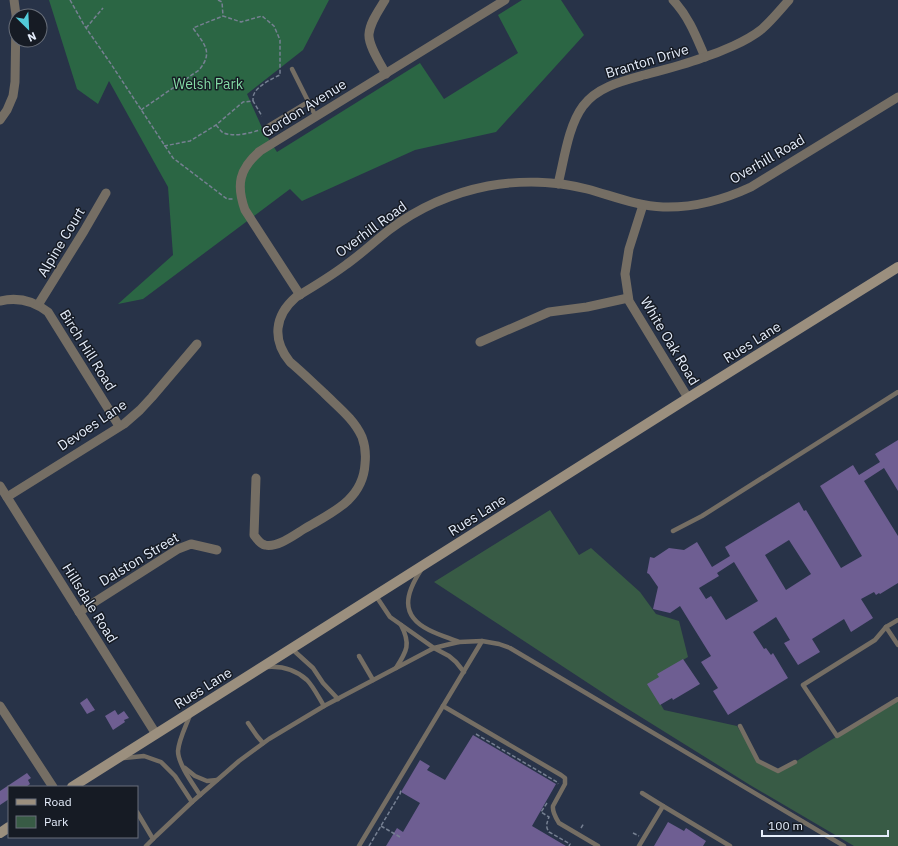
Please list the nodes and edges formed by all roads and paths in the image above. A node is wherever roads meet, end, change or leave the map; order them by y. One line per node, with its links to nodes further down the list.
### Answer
1 (14, 0): 20 (street)
2 (70, 0): 10 (path)
3 (218, 0): 9 (path)
4 (385, 0): 13 (street)
5 (505, 0): 13 (street, Gordon Avenue)
6 (672, 0): 11 (street)
7 (789, 0): 11 (street, Branton Drive)
8 (103, 8): 10 (path)
9 (223, 16): 15 (path); 17 (path)
10 (86, 28): 17 (path)
11 (705, 57): 24 (street, Branton Drive)
12 (292, 69): 16 (lane)
13 (386, 74): 19 (street, Gordon Avenue)
14 (898, 96): 27 (street, Overhill Road)
15 (253, 101): 18 (path); 21 (path)
16 (308, 102): 19 (lane); 22 (lane)
17 (141, 110): 23 (path)
18 (262, 116)
19 (316, 117): 26 (street, Gordon Avenue)
20 (0, 120)
21 (216, 125): 22 (path); 23 (path)
22 (265, 128)
23 (164, 146): 26 (path)
24 (558, 184): 27 (street, Overhill Road); 29 (street, Overhill Road)
25 (106, 193): 32 (street, Alpine Court)
26 (241, 199): 29 (street, Gordon Avenue)
27 (643, 205): 30 (street, White Oak Road)
28 (898, 267): 36 (main road, Rues Lane)
29 (300, 295): 38 (street, Overhill Road)
30 (628, 298): 33 (street); 36 (street, White Oak Road)
31 (0, 301): 32 (street, Birch Hill Road)
32 (38, 305): 37 (street, Birch Hill Road)
33 (480, 342)
34 (197, 344): 37 (street, Devoes Lane)
35 (898, 392): 41 (lane)
36 (688, 398): 43 (main road, Rues Lane)
37 (119, 426): 40 (street, Devoes Lane)
38 (256, 478)
39 (0, 486): 40 (street, Hillsdale Road)
40 (7, 497): 45 (street, Hillsdale Road)
41 (673, 531)
42 (217, 550): 45 (street, Dalston Street)
43 (423, 565): 44 (main road, Rues Lane); 50 (lane)
44 (376, 596): 47 (lane); 52 (main road, Rues Lane)
45 (79, 612): 67 (street, Hillsdale Road)
46 (898, 620): 48 (lane)
47 (400, 624): 53 (lane); 56 (lane)
48 (886, 628): 51 (lane); 60 (lane)
49 (482, 641): 50 (lane); 57 (lane); 98 (lane)
50 (459, 642): 53 (lane)
51 (898, 645)
52 (291, 648): 55 (main road, Rues Lane); 59 (lane)
53 (434, 648): 56 (lane); 57 (lane)
54 (359, 656): 58 (lane)
55 (263, 667): 62 (lane); 64 (main road, Rues Lane)
56 (395, 669): 58 (lane)
57 (464, 672): 63 (lane)
58 (373, 680): 59 (lane)
59 (338, 699): 62 (lane)
60 (898, 699)
61 (0, 706): 75 (street)
62 (324, 706): 69 (lane)
63 (443, 706): 92 (lane); 95 (lane)
64 (190, 712): 67 (main road, Rues Lane); 72 (lane)
65 (248, 723): 69 (lane)
66 (740, 726): 71 (lane)
67 (156, 734): 70 (main road, Rues Lane)
68 (476, 734): 74 (path)
69 (263, 743): 73 (lane)
70 (118, 758): 76 (main road, Rues Lane); 81 (lane)
71 (795, 762)
72 (182, 766): 73 (lane); 79 (lane)
73 (217, 780): 79 (lane)
74 (558, 784)
75 (52, 786)
76 (74, 786)
77 (403, 786): 85 (path)
78 (642, 793): 82 (lane)
79 (200, 795): 81 (lane)
80 (549, 798): 94 (path)
81 (192, 802): 90 (lane)
82 (663, 806): 96 (lane); 97 (lane)
83 (138, 814): 90 (lane)
84 (584, 823): 86 (path)
85 (381, 826): 88 (path); 93 (path)
86 (581, 828)
87 (633, 833): 89 (path)
88 (400, 837)
89 (640, 837)
90 (153, 838): 91 (lane)
91 (146, 846)
92 (359, 846)
93 (369, 846)
94 (569, 846)
95 (598, 846)
96 (640, 846)
97 (730, 846)
98 (844, 846)

